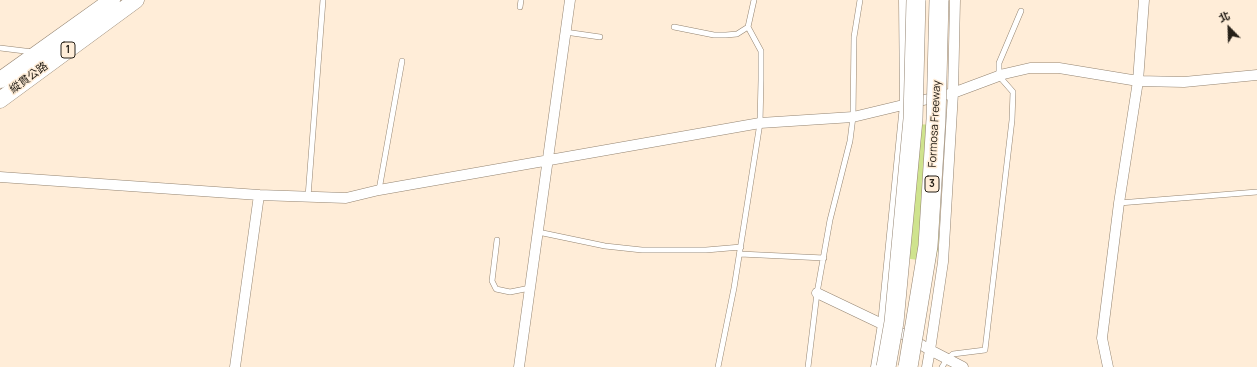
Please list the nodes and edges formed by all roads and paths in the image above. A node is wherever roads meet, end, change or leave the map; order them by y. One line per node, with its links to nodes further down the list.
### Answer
1 (112, 0): 20 (main road, 縱貫公路 / 1)
2 (136, 0): 22 (main road, 縱貫公路 / 1)
3 (323, 0): 37 (lane)
4 (521, 0): 13 (lane)
5 (570, 0): 17 (street)
6 (754, 0): 16 (lane)
7 (860, 0): 30 (lane)
8 (904, 0): 29 (street)
9 (916, 0): 54 (highway, Formosa Freeway, bridge)
10 (939, 0): 55 (highway, Formosa Freeway / 3, bridge)
11 (956, 0): 27 (street)
12 (1144, 0): 26 (street)
13 (520, 7)
14 (1021, 11): 24 (lane)
15 (674, 27): 16 (lane)
16 (748, 28): 31 (lane)
17 (565, 32): 18 (lane); 32 (street)
18 (600, 37)
19 (0, 48): 20 (lane)
20 (38, 52): 22 (main road, 縱貫公路 / 1)
21 (402, 61): 34 (lane)
22 (22, 74): 25 (main road, 縱貫公路 / 1); 28 (main road, 縱貫公路 / 1)
23 (1257, 75): 26 (street)
24 (999, 76): 26 (street); 27 (street); 48 (lane)
25 (0, 80)
26 (1138, 81): 38 (street)
27 (953, 93): 29 (street); 47 (street)
28 (0, 100)
29 (904, 105): 30 (street); 46 (street)
30 (853, 117): 31 (street); 43 (lane)
31 (760, 122): 32 (street); 41 (lane)
32 (547, 159): 34 (street); 39 (street)
33 (0, 177): 36 (street)
34 (379, 190): 37 (street)
35 (1257, 192): 38 (lane)
36 (259, 194): 37 (street); 49 (street)
37 (308, 197)
38 (1118, 204): 58 (street)
39 (537, 232): 41 (lane); 44 (street)
40 (497, 240): 44 (lane)
41 (741, 247): 42 (lane)
42 (740, 254): 43 (lane); 51 (lane)
43 (824, 258): 45 (lane)
44 (530, 288): 50 (street)
45 (817, 293): 46 (street); 52 (lane)
46 (884, 324): 47 (street); 53 (street)
47 (930, 350): 48 (street); 56 (street)
48 (944, 363): 57 (street)
49 (235, 367)
50 (519, 367)
51 (718, 367)
52 (808, 367)
53 (876, 367)
54 (886, 367)
55 (908, 367)
56 (927, 367)
57 (963, 367)
58 (1108, 367)

